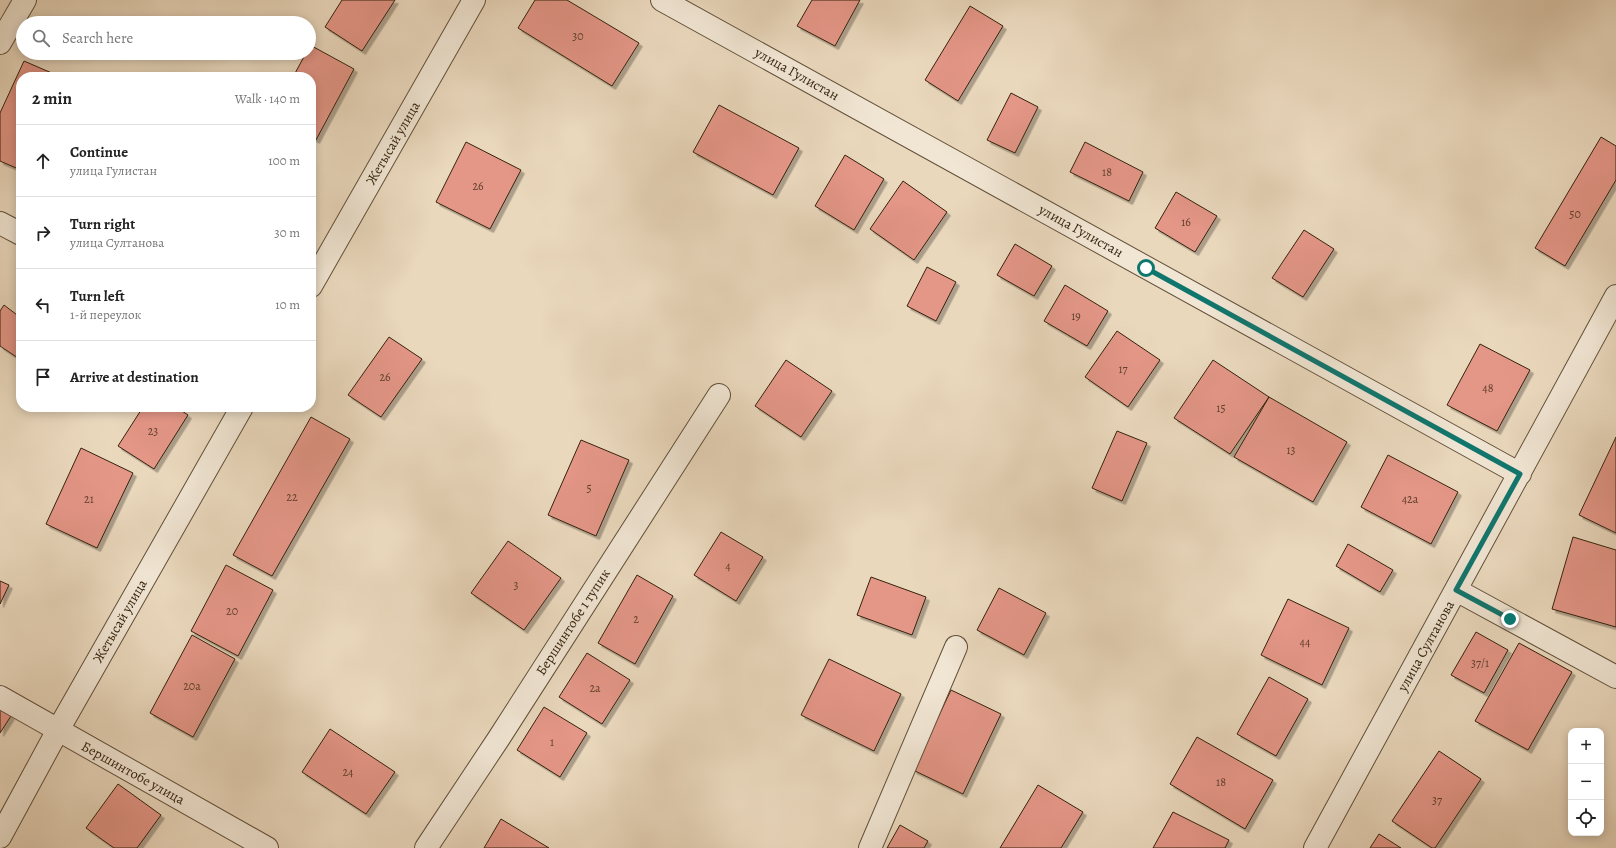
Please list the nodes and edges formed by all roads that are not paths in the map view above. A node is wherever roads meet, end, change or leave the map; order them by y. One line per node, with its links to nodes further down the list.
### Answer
1 (25, 0): 4 (street)
2 (474, 0): 7 (street, Жетысай улица)
3 (662, 0): 11 (street, улица Гулистан)
4 (0, 43)
5 (0, 223): 6 (street)
6 (16, 231)
7 (316, 277)
8 (1616, 296): 11 (street, улица Султанова)
9 (719, 395): 19 (street, Бершинтобе 1 тупик)
10 (239, 412): 16 (street, Жетысай улица)
11 (1520, 474): 12 (street, улица Султанова)
12 (1456, 590): 14 (street); 21 (street, улица Султанова)
13 (956, 647): 20 (street)
14 (1616, 677)
15 (0, 697): 16 (street, Бершинтобе улица)
16 (58, 730): 17 (street, Жетысай улица); 18 (street, Бершинтобе улица)
17 (0, 837)
18 (267, 848)
19 (426, 848)
20 (870, 848)
21 (1315, 848)

